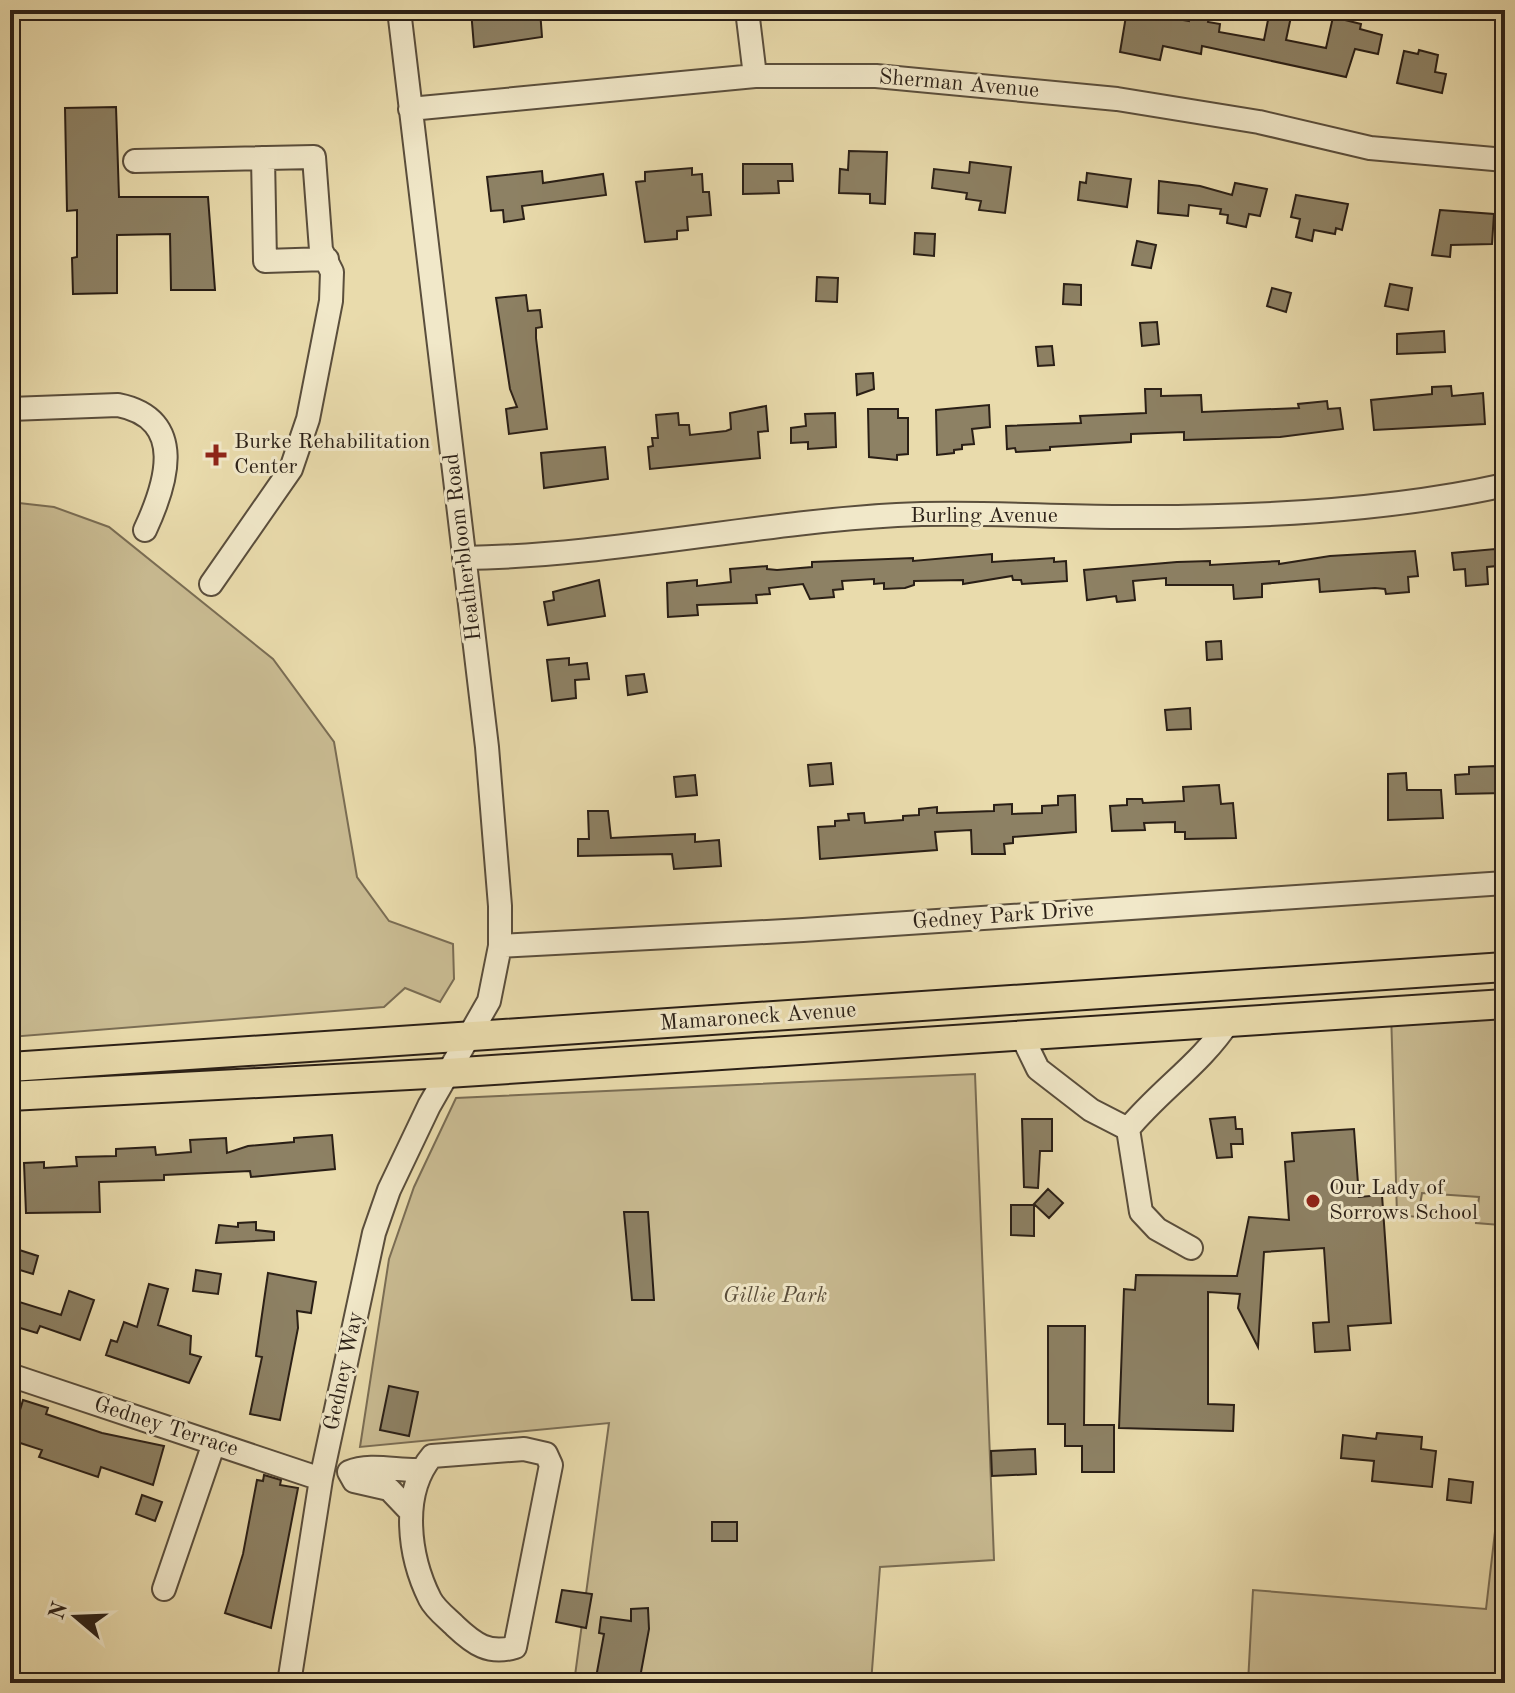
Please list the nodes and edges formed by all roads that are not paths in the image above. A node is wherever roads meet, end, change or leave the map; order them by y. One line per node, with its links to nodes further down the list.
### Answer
1 (399, 10): 4 (street, Heatherbloom Road)
2 (747, 10): 3 (street)
3 (755, 76): 4 (street, Sherman Avenue); 6 (street, Sherman Avenue)
4 (410, 109): 12 (street, Heatherbloom Road)
5 (263, 158): 7 (street); 8 (street); 8 (street)
6 (1505, 160)
7 (135, 161)
8 (327, 259): 13 (street)
9 (10, 409): 11 (street)
10 (1505, 485): 12 (street, Burling Avenue)
11 (145, 530)
12 (464, 558): 15 (street, Heatherbloom Road)
13 (211, 584)
14 (1505, 883): 15 (street, Gedney Park Drive)
15 (500, 946): 20 (street, Heatherbloom Road)
16 (1505, 967): 20 (main road, Mamaroneck Avenue)
17 (1505, 1004): 18 (main road, Mamaroneck Avenue)
18 (1229, 1021): 19 (main road, Mamaroneck Avenue); 24 (street)
19 (1021, 1034): 22 (main road, Mamaroneck Avenue); 24 (street)
20 (468, 1036): 21 (main road, Mamaroneck Avenue); 22 (street, Heatherbloom Road)
21 (10, 1067)
22 (447, 1073): 23 (main road, Mamaroneck Avenue); 29 (street, Gedney Way)
23 (10, 1096)
24 (1128, 1129): 25 (street)
25 (1191, 1248)
26 (10, 1375): 27 (street, Gedney Terrace)
27 (214, 1443): 29 (street, Gedney Terrace); 32 (street)
28 (420, 1470): 30 (street); 31 (street); 31 (street)
29 (322, 1472): 30 (street, Gedney Terrace); 33 (street, Gedney Way)
30 (349, 1472): 31 (street)
31 (410, 1511)
32 (164, 1589)
33 (290, 1677)

